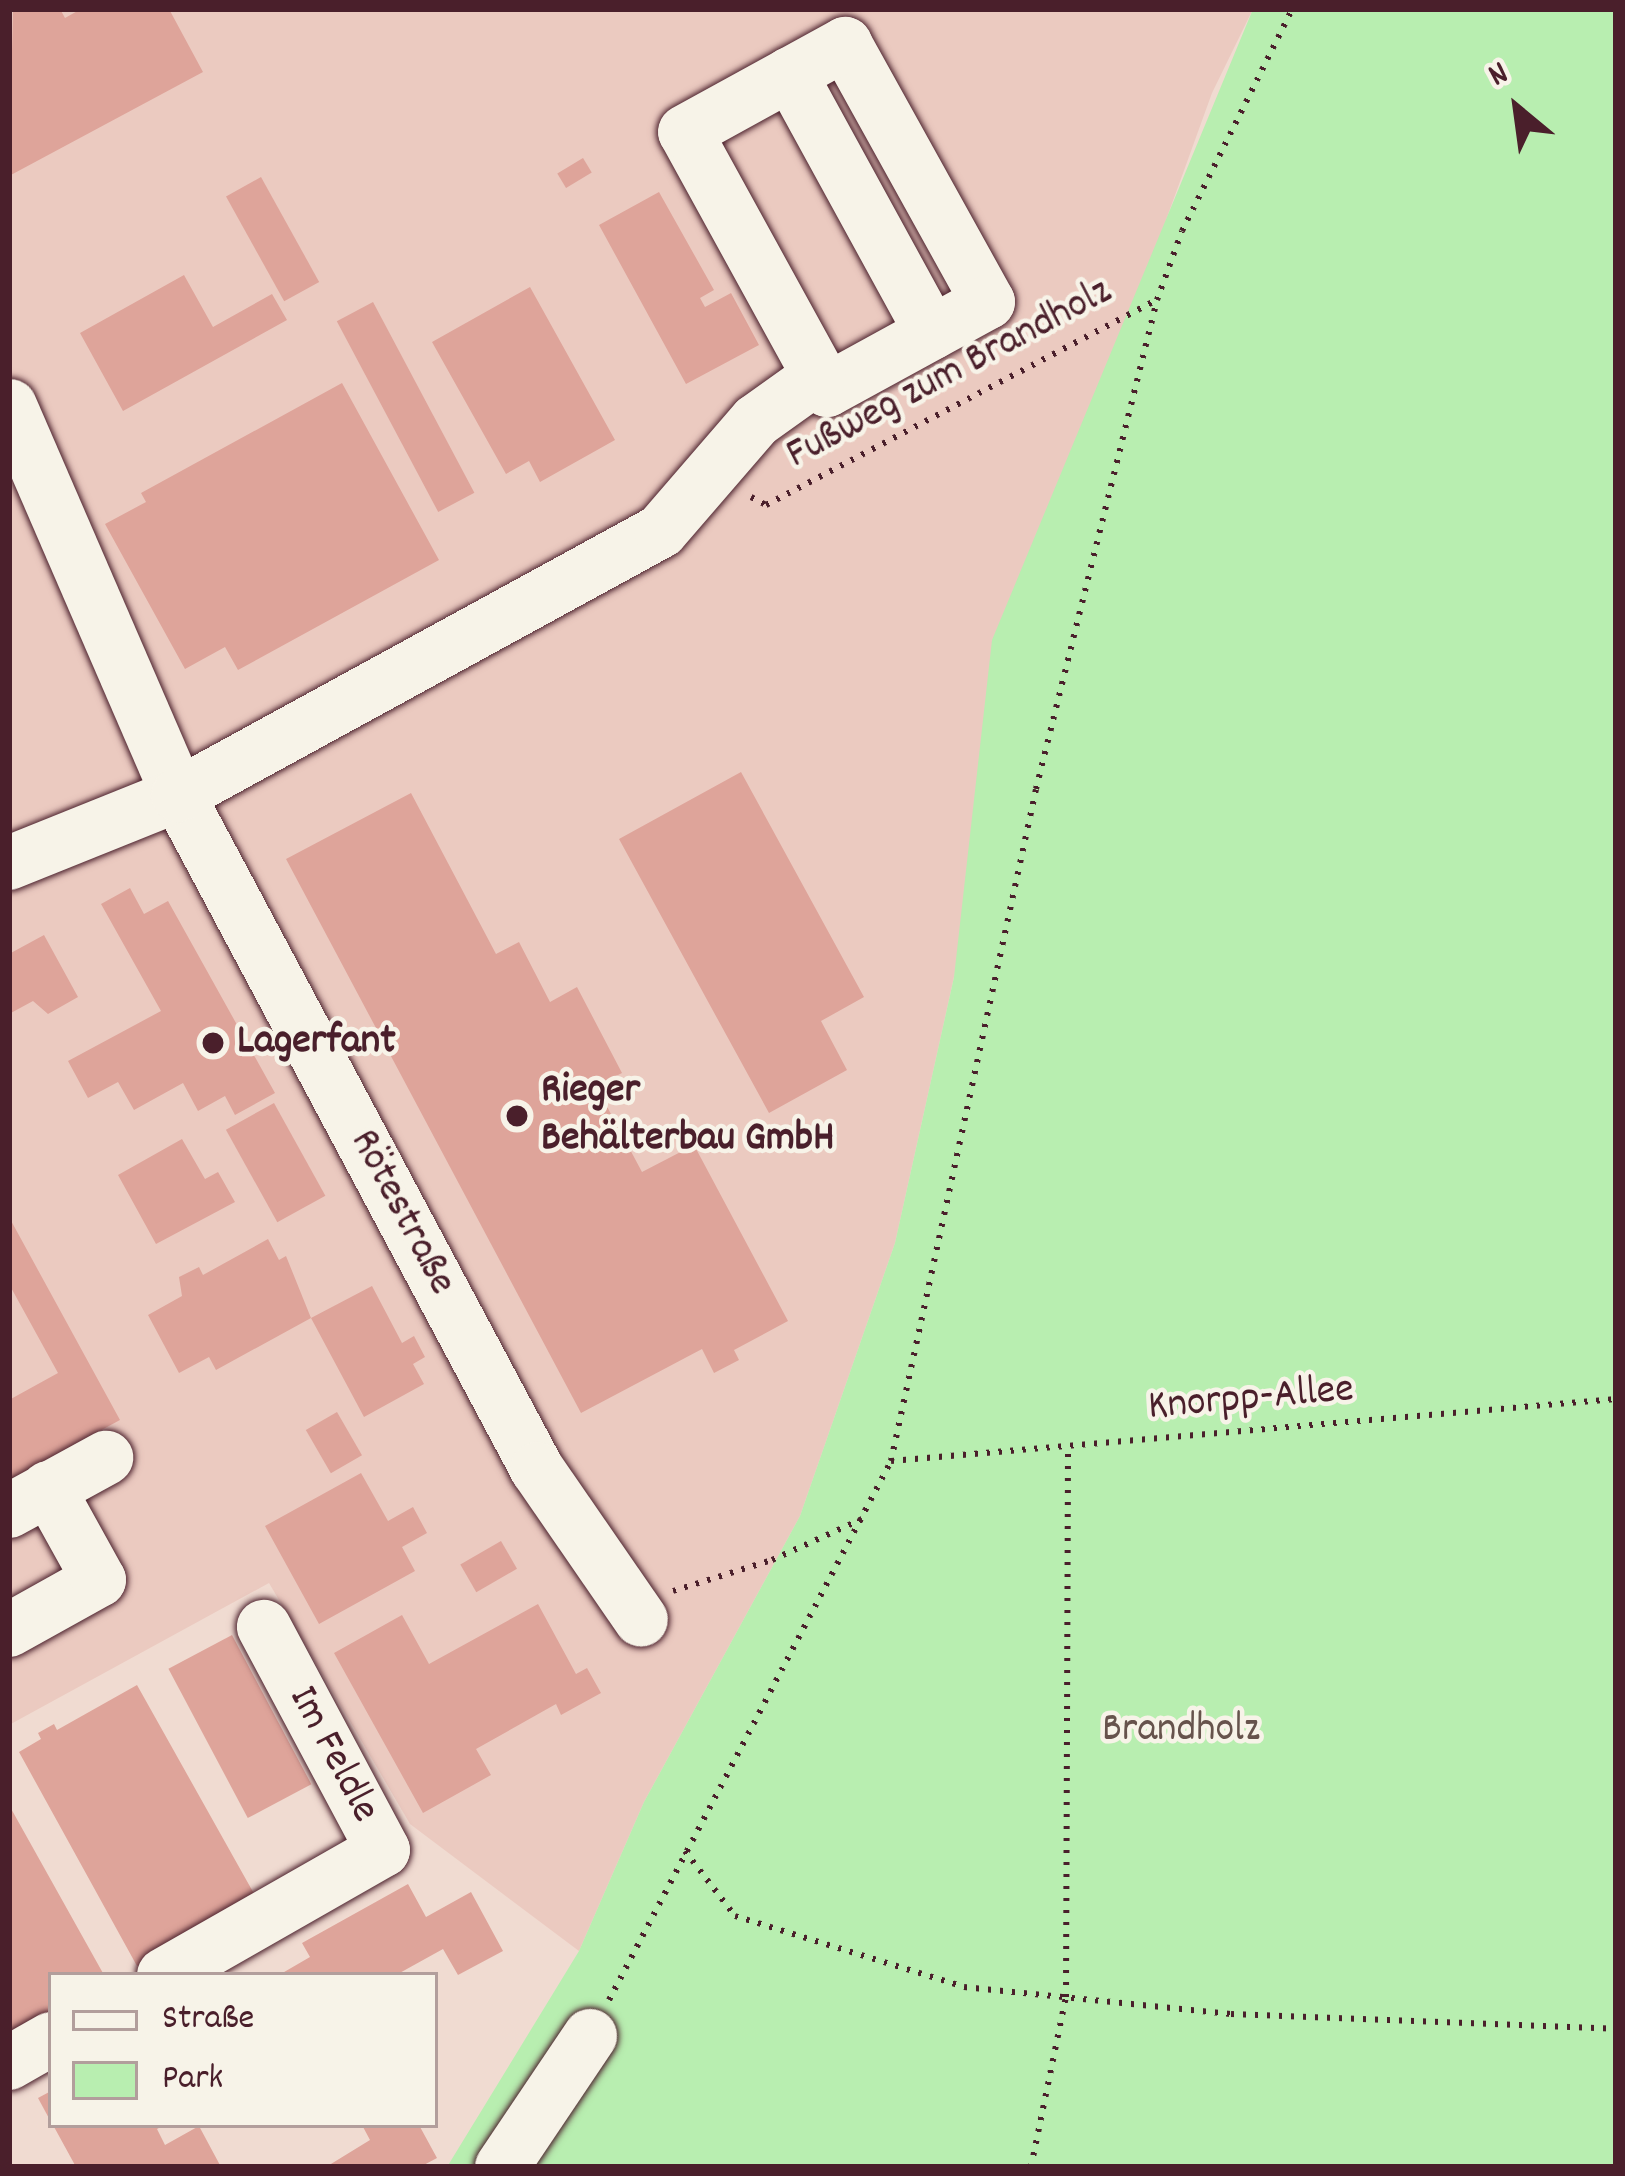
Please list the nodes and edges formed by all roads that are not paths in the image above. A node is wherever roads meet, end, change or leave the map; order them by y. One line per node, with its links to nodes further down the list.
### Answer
1 (819, 376): 1 (street); 3 (street)
2 (10, 406): 3 (street, Rötestraße)
3 (178, 795): 4 (street); 7 (street, Rötestraße)
4 (9, 863)
5 (106, 1458): 6 (street)
6 (28, 1500): 9 (street)
7 (635, 1612)
8 (264, 1627): 10 (street, Im Feldle)
9 (9, 1630)
10 (169, 1972)
11 (590, 2036): 14 (street)
12 (48, 2041): 13 (street)
13 (9, 2063)
14 (502, 2167)

